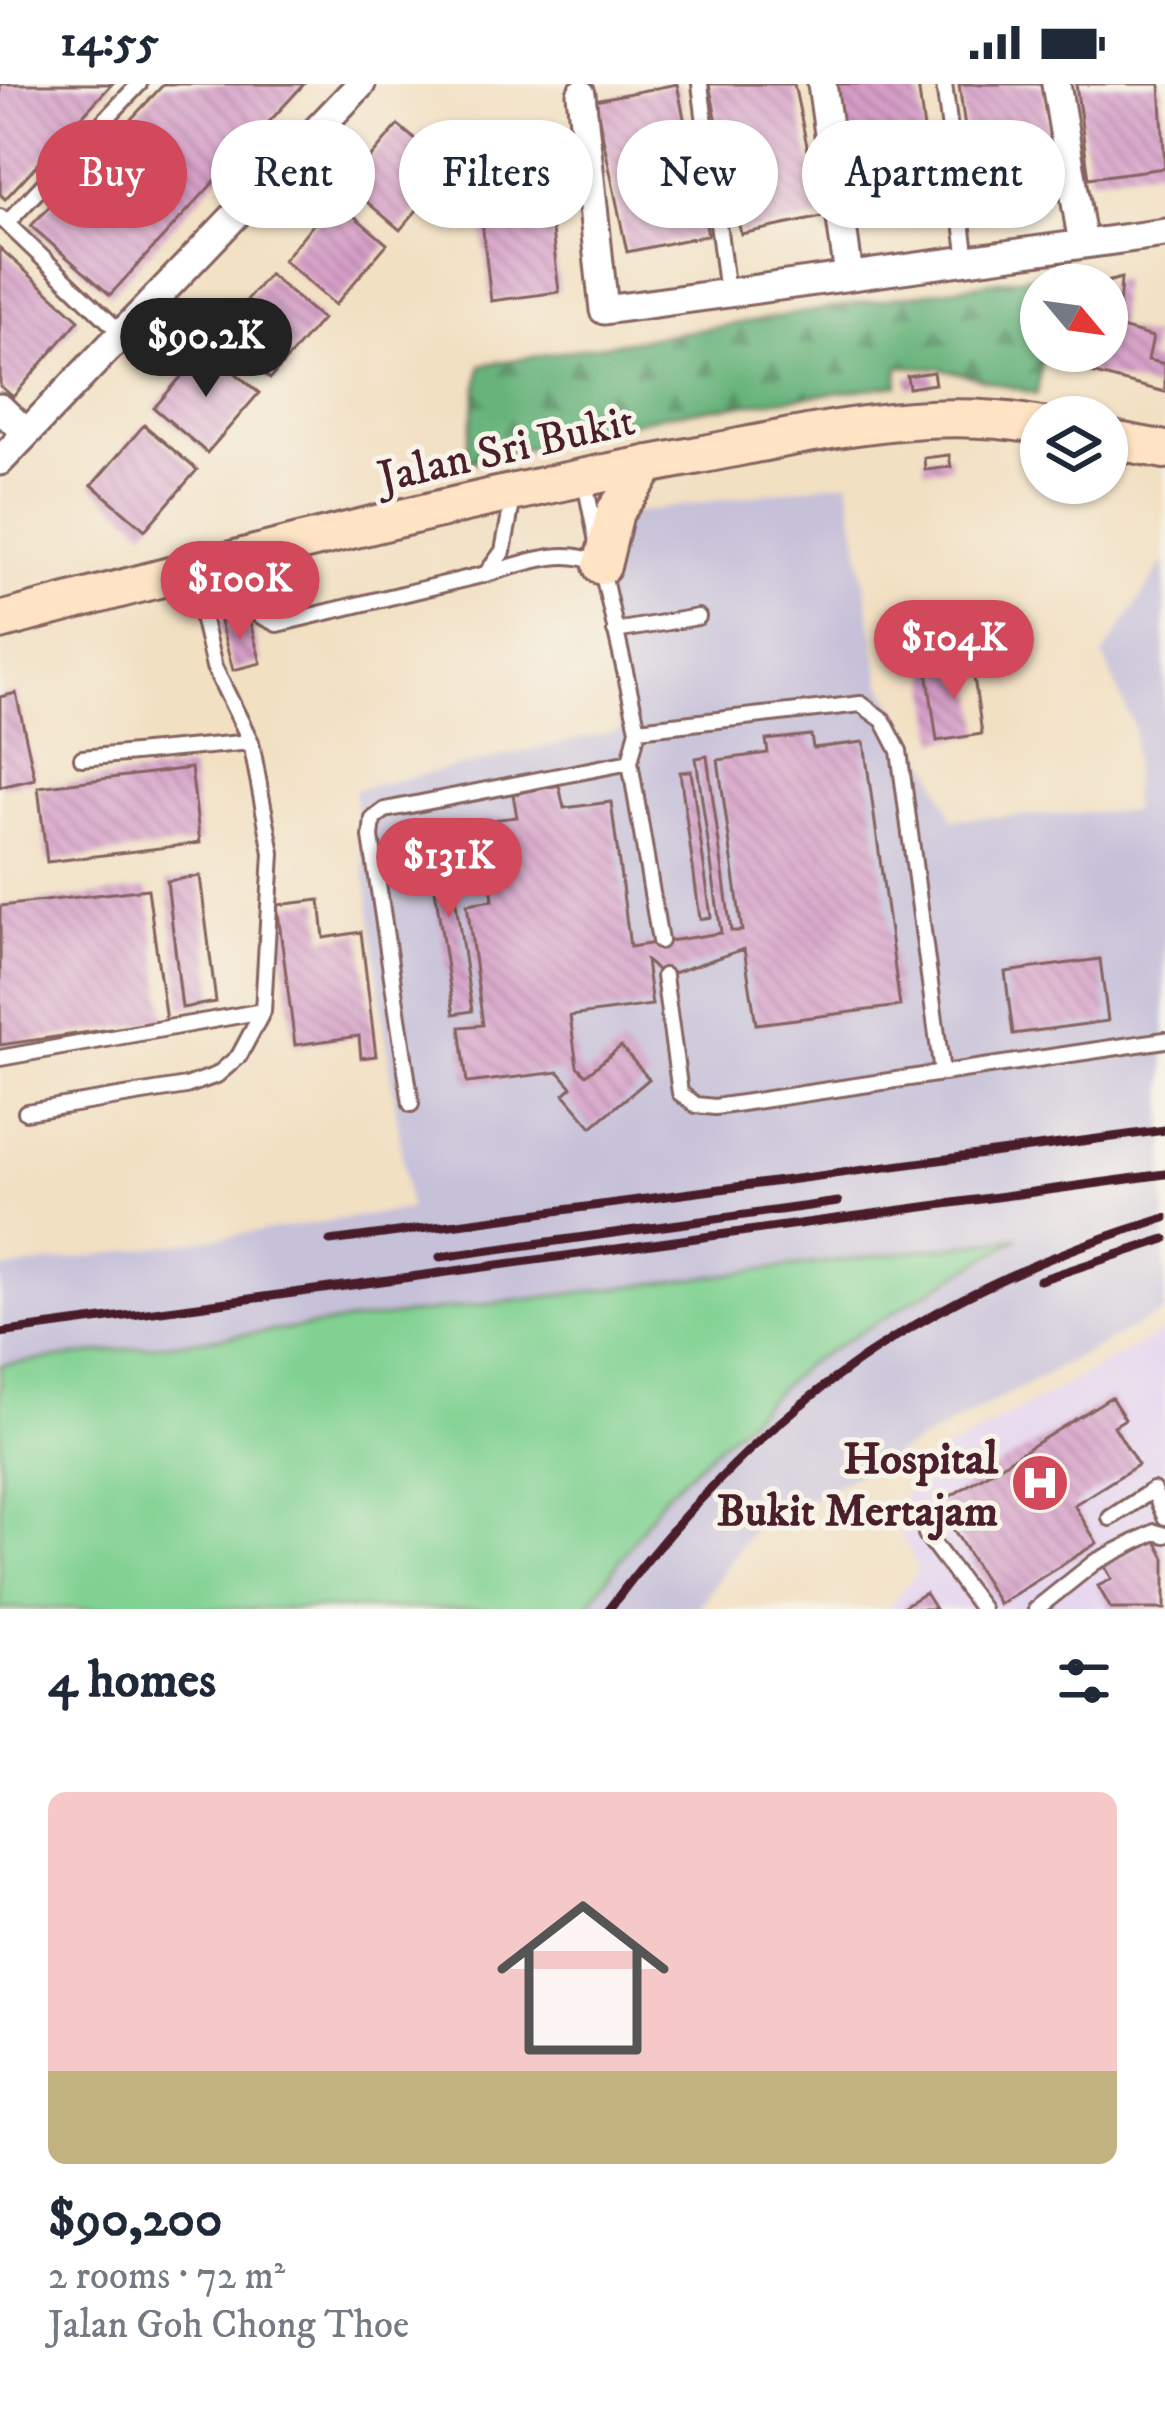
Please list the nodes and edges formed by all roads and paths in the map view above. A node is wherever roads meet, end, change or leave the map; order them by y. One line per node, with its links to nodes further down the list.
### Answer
1 (140, 84): 8 (lane)
2 (362, 84): 14 (street)
3 (700, 84): 13 (lane)
4 (822, 84): 12 (street)
5 (944, 84): 11 (lane)
6 (1056, 84): 10 (street)
7 (580, 94): 13 (street)
8 (3, 220): 14 (lane)
9 (1165, 233): 10 (street)
10 (1083, 244): 11 (street)
11 (967, 260): 12 (street)
12 (849, 276): 13 (street)
13 (727, 292)
14 (122, 334): 17 (street)
15 (0, 408): 17 (street)
16 (1020, 424): 21 (street, Jalan Sri Bukit)
17 (26, 433): 20 (street)
18 (1128, 443): 19 (street)
19 (1165, 450)
20 (0, 461)
21 (649, 464): 22 (street, Jalan Sri Bukit); 25 (street)
22 (584, 477): 23 (street, Jalan Sri Bukit); 25 (lane)
23 (514, 493): 24 (street, Jalan Sri Bukit); 26 (lane)
24 (207, 566): 26 (lane); 28 (street, Jalan Sri Bukit); 31 (lane)
25 (602, 566): 26 (lane); 29 (lane)
26 (487, 574)
27 (698, 617): 29 (lane)
28 (0, 621)
29 (615, 632): 30 (lane)
30 (638, 729): 33 (lane); 39 (lane)
31 (251, 742): 32 (lane); 36 (lane)
32 (82, 758)
33 (630, 762): 34 (lane); 40 (lane)
34 (660, 941)
35 (664, 976): 39 (lane)
36 (263, 1011): 38 (lane); 41 (lane)
37 (1165, 1040): 39 (lane)
38 (0, 1058)
39 (942, 1073)
40 (411, 1104)
41 (26, 1112)
42 (1165, 1516): 43 (lane)
43 (1109, 1518)
44 (926, 1534): 46 (lane)
45 (1165, 1535): 47 (lane)
46 (982, 1609)
47 (1036, 1609)

